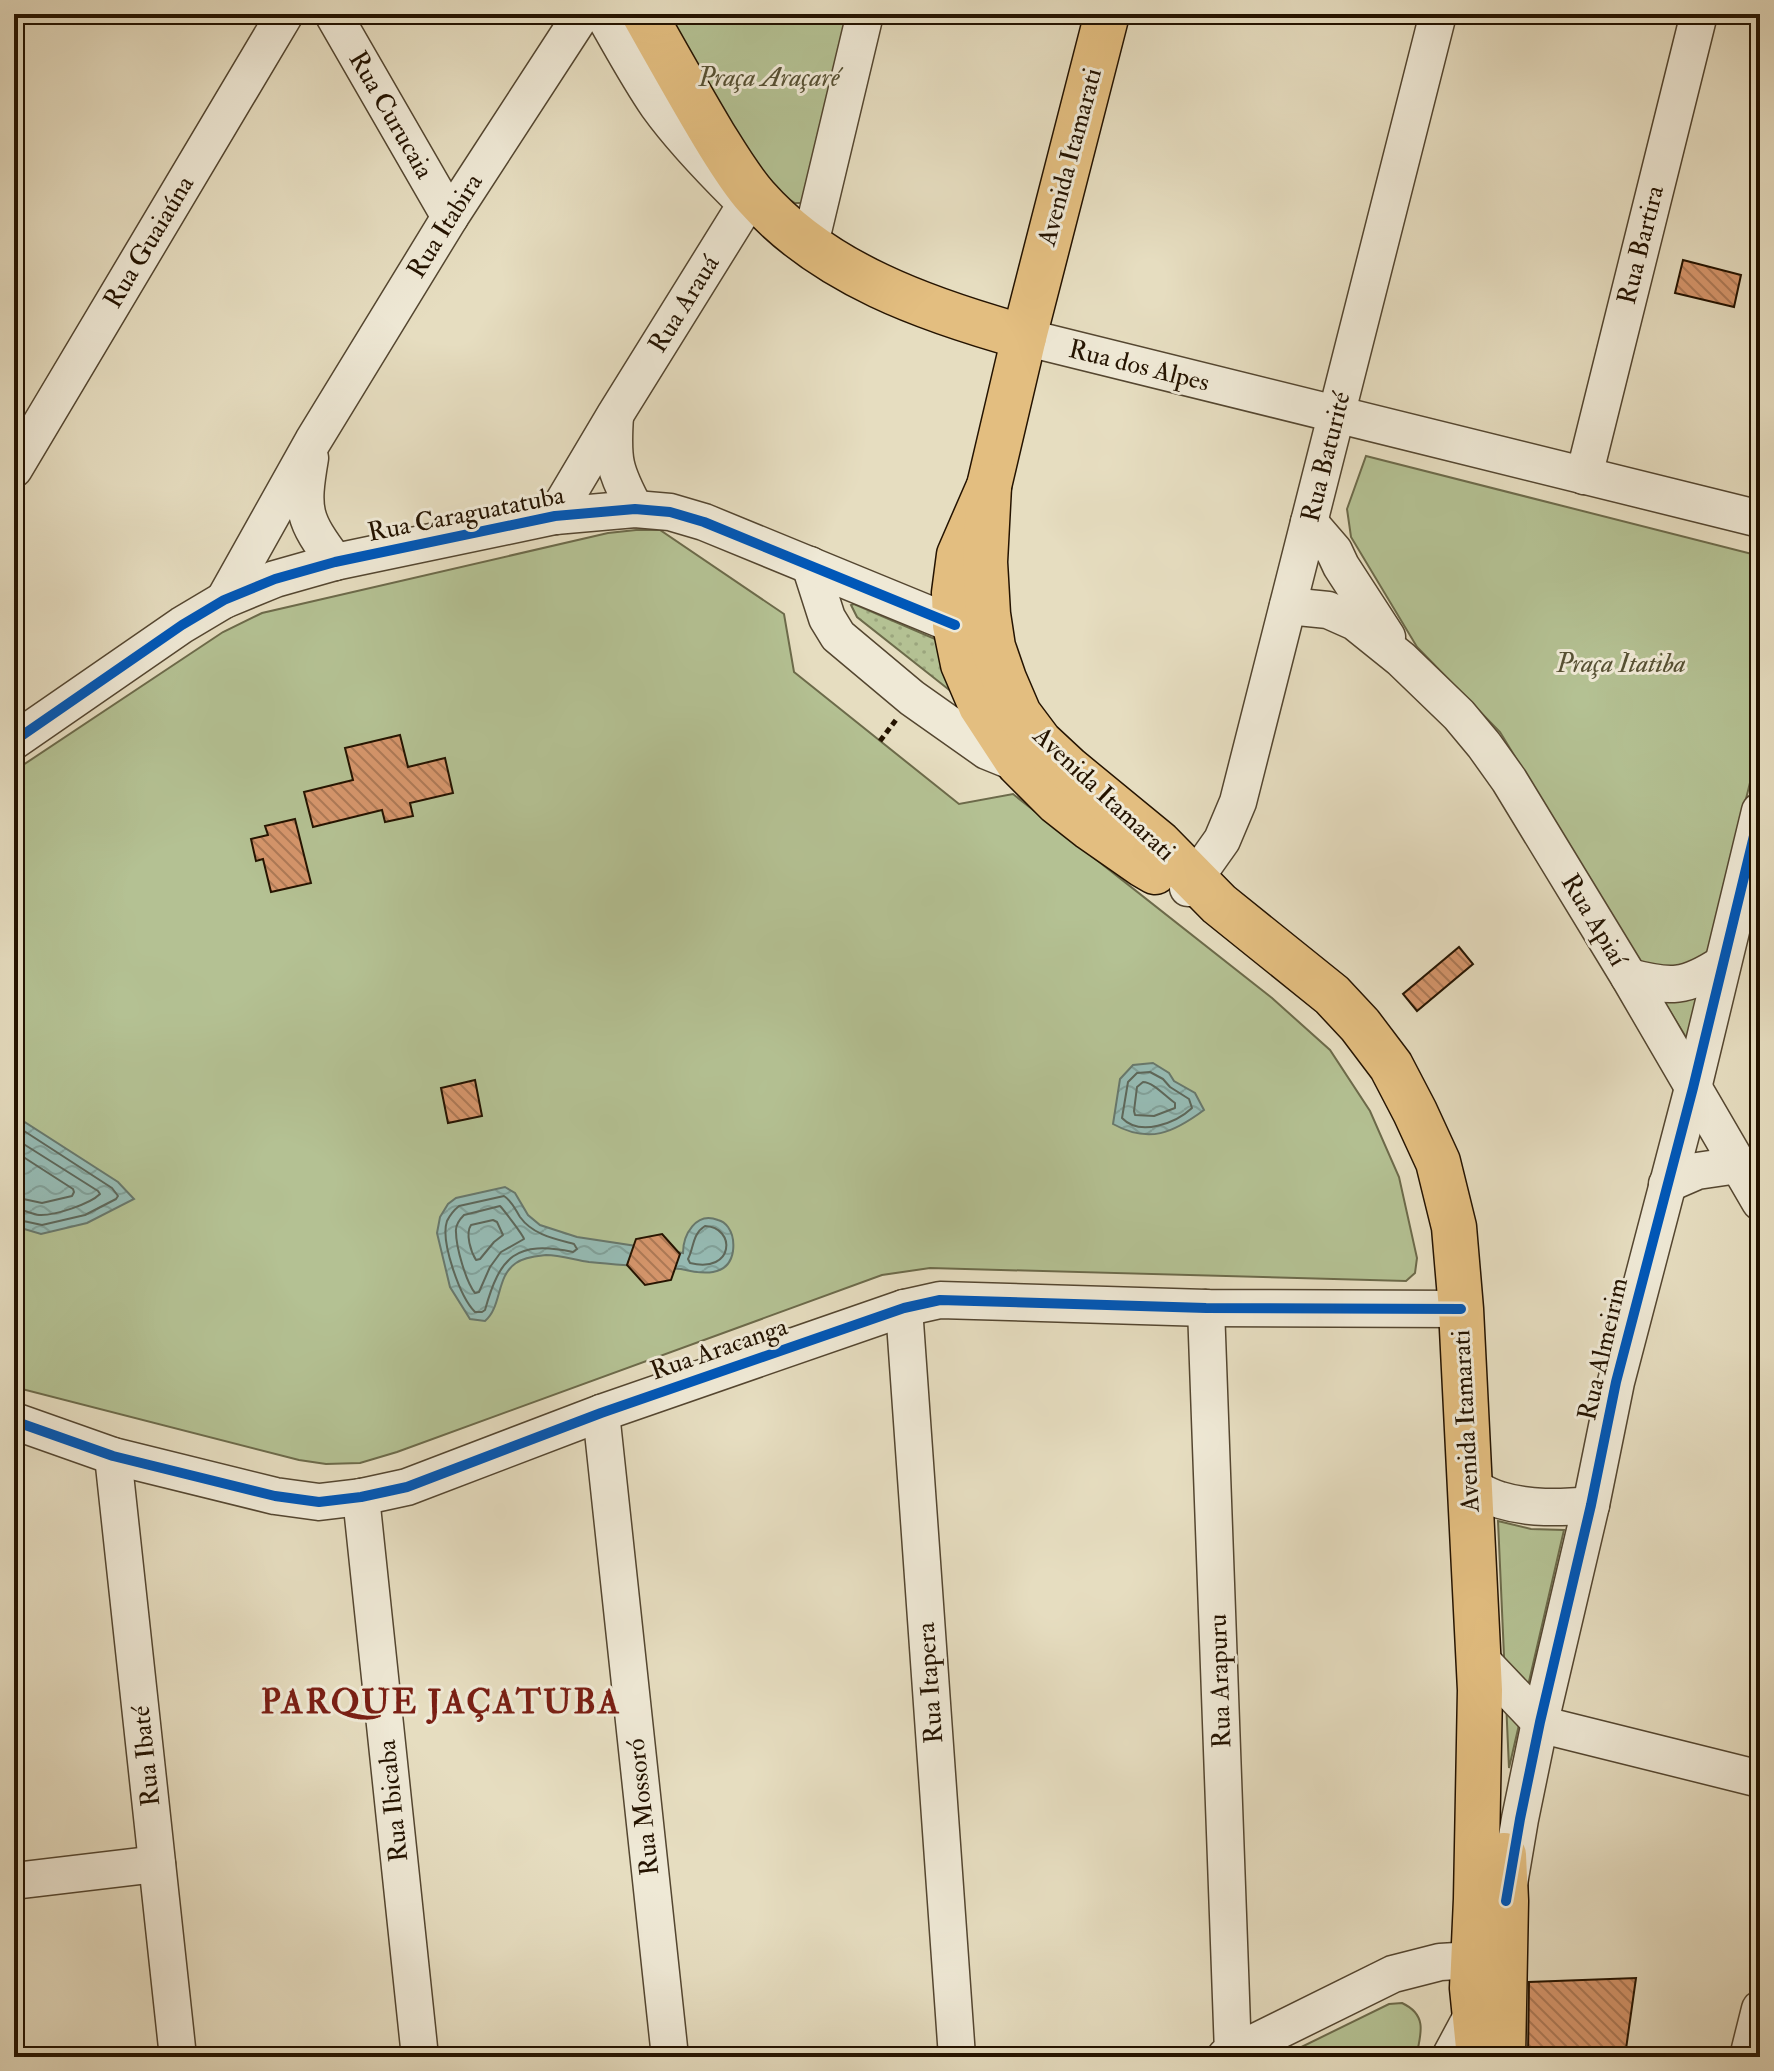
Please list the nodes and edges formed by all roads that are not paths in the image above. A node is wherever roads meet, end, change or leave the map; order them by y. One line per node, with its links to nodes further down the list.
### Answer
1 (285, 14): 17 (street, Rua Guaiaúna)
2 (333, 14): 11 (street, Rua Curucaia)
3 (582, 14): 11 (street, Rua Itabira)
4 (603, 14): 10 (street, Rua dos Alpes)
5 (644, 14): 10 (main road, Rua dos Alpes)
6 (865, 14): 12 (street)
7 (1107, 14): 13 (main road, Avenida Itamarati)
8 (1438, 14): 14 (street, Rua Baturité)
9 (1699, 14): 18 (street, Rua Bartira)
10 (751, 201): 12 (main road, Rua dos Alpes); 15 (street, Rua Arauá)
11 (450, 217): 16 (street, Rua Itabira)
12 (810, 244): 13 (main road, Rua dos Alpes)
13 (1024, 337): 14 (street, Rua dos Alpes); 19 (main road, Avenida Itamarati)
14 (1336, 414): 18 (street, Rua dos Alpes); 23 (street, Rua Baturité)
15 (615, 415): 20 (street); 21 (street, Rua Arauá)
16 (313, 441): 24 (street, Rua Itabira); 26 (street, Rua Itabira)
17 (14, 469)
18 (1584, 476): 22 (street, Rua dos Alpes)
19 (989, 486): 28 (main road, Avenida Itamarati); 30 (main road, Avenida Itamarati)
20 (635, 509): 21 (street, Rua Caraguatatuba); 25 (street, Rua Caraguatatuba)
21 (555, 516): 24 (street, Rua Caraguatatuba)
22 (1760, 519)
23 (1309, 522): 27 (street, Rua Baturité); 29 (street, Rua Apiaí)
24 (335, 562): 26 (street, Rua Caraguatatuba)
25 (810, 565): 28 (street, Rua Caraguatatuba); 32 (street)
26 (224, 600): 31 (street, Rua Caraguatatuba)
27 (1288, 606): 29 (street, Rua Apiaí); 34 (street, Rua Baturité)
28 (955, 625): 30 (main road); 32 (main road, Avenida Itamarati)
29 (1401, 659): 36 (street, Rua Apiaí)
30 (1019, 714): 34 (main road, Avenida Itamarati)
31 (14, 741)
32 (1019, 764): 34 (main road, Avenida Itamarati)
33 (1760, 811): 35 (street, Rua Almeirim)
34 (1201, 890): 43 (main road, Avenida Itamarati)
35 (1722, 964): 36 (street); 37 (street, Rua Almeirim)
36 (1629, 977): 37 (street, Rua Apiaí)
37 (1693, 1088): 38 (street, Rua Apiaí); 39 (street, Rua Almeirim)
38 (1738, 1165): 39 (street); 40 (street, Rua Apiaí)
39 (1667, 1184): 49 (street, Rua Almeirim)
40 (1760, 1202)
41 (904, 1308): 42 (street, Rua Aracanga); 44 (street, Rua Aracanga); 63 (street, Rua Itapera)
42 (1206, 1308): 43 (street, Rua Aracanga); 59 (street, Rua Arapuru)
43 (1461, 1309): 47 (main road, Avenida Itamarati)
44 (601, 1413): 48 (street, Rua Aracanga); 62 (street, Rua Mossoró)
45 (14, 1421): 46 (street, Rua Aracanga)
46 (113, 1456): 48 (street, Rua Aracanga); 53 (street, Rua Ibaté)
47 (1470, 1486): 49 (street); 50 (main road, Avenida Itamarati)
48 (361, 1497): 61 (street, Rua Ibicaba)
49 (1591, 1505): 51 (street, Rua Almeirim)
50 (1480, 1674): 51 (street); 55 (main road, Avenida Itamarati); 56 (main road, Avenida Itamarati)
51 (1540, 1722): 52 (street); 55 (street, Rua Almeirim)
52 (1760, 1779)
53 (157, 1864): 54 (street); 60 (street, Rua Ibaté)
54 (14, 1881)
55 (1506, 1901): 66 (main road, Avenida Itamarati)
56 (1473, 1960): 58 (main road, Avenida Itamarati); 59 (street); 66 (main road)
57 (1760, 2009): 67 (street)
58 (1473, 2014): 64 (street); 65 (main road, Avenida Itamarati)
59 (1229, 2055)
60 (178, 2057)
61 (420, 2057)
62 (670, 2057)
63 (957, 2057)
64 (1450, 2057)
65 (1479, 2057)
66 (1502, 2057)
67 (1748, 2057)

